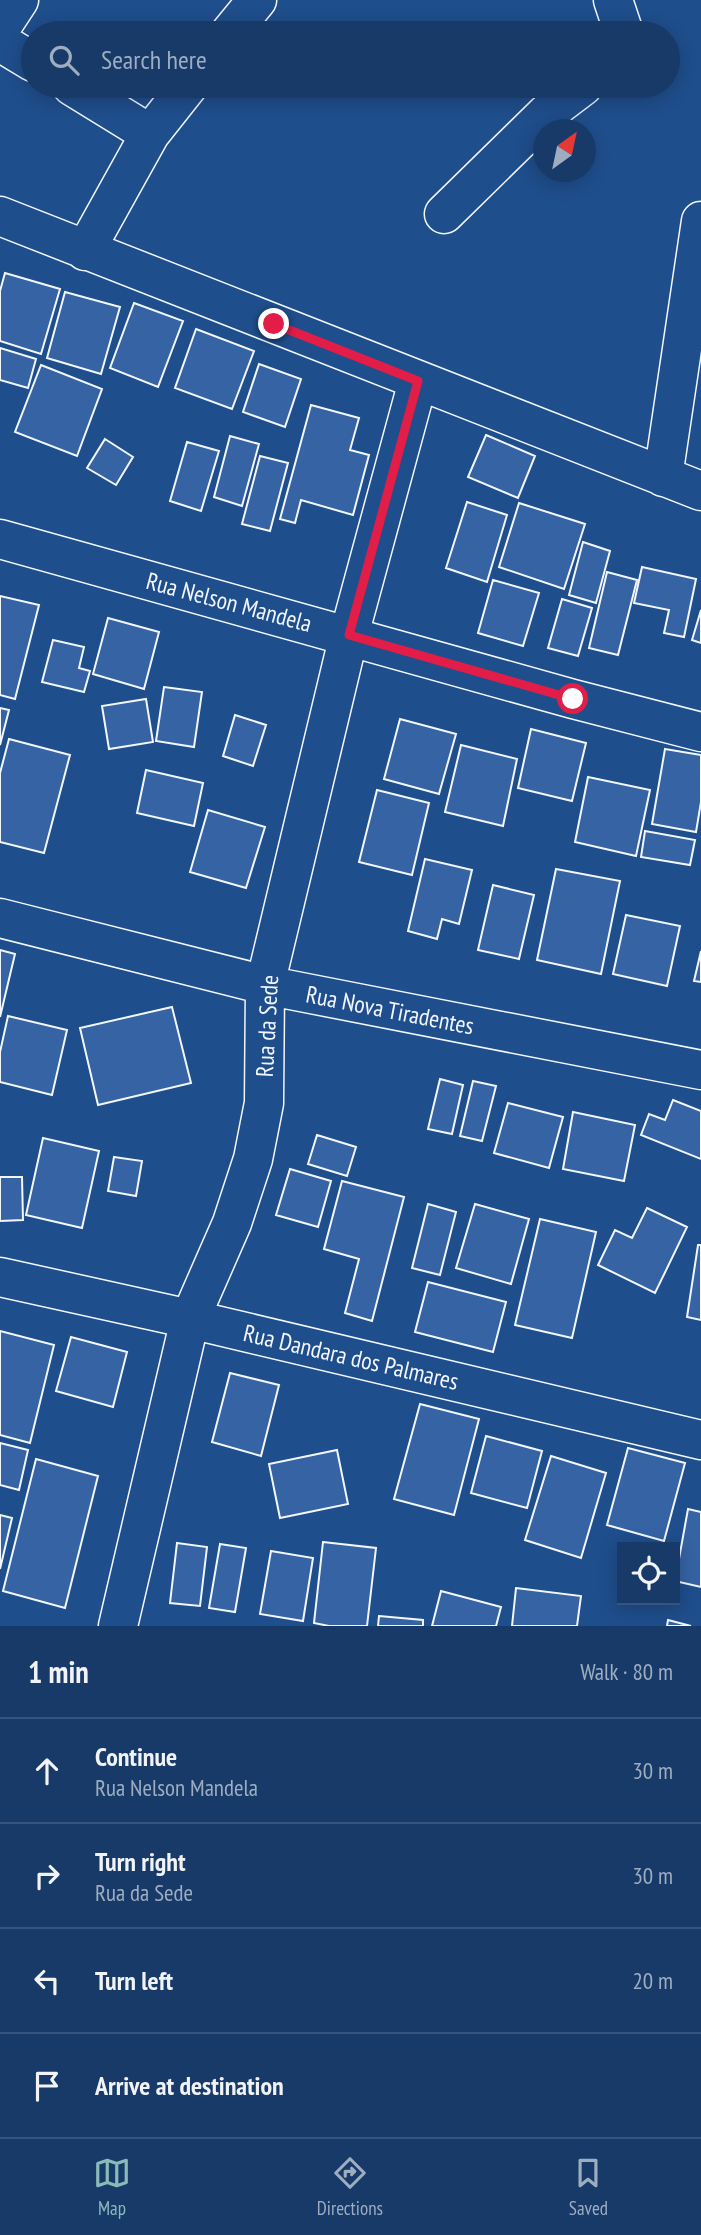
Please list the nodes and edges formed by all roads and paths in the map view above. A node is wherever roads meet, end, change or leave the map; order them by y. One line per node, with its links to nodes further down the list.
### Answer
1 (19, 0): 6 (street)
2 (257, 0): 4 (street)
3 (613, 0): 5 (street)
4 (240, 21)
5 (620, 21)
6 (0, 29)
7 (0, 42): 8 (street)
8 (21, 55)
9 (92, 98): 12 (street)
10 (178, 98): 12 (street)
11 (568, 98): 13 (street)
12 (150, 134): 16 (street)
13 (444, 214)
14 (0, 216): 16 (street)
15 (701, 220): 18 (street)
16 (85, 251): 17 (street)
17 (418, 381): 18 (street); 21 (street, Rua da Sede)
18 (663, 477): 19 (street)
19 (701, 491)
20 (0, 539): 21 (street, Rua Nelson Mandela)
21 (349, 635): 22 (street, Rua Nelson Mandela); 24 (street, Rua da Sede)
22 (701, 732)
23 (0, 918): 24 (street, Rua Nova Tiradentes)
24 (265, 985): 25 (street, Rua Nova Tiradentes); 27 (street, Rua da Sede)
25 (701, 1070)
26 (0, 1277): 27 (street, Rua Dandara dos Palmares)
27 (190, 1319): 28 (street, Rua Dandara dos Palmares); 29 (street, Rua da Sede)
28 (701, 1440)
29 (118, 1626)

